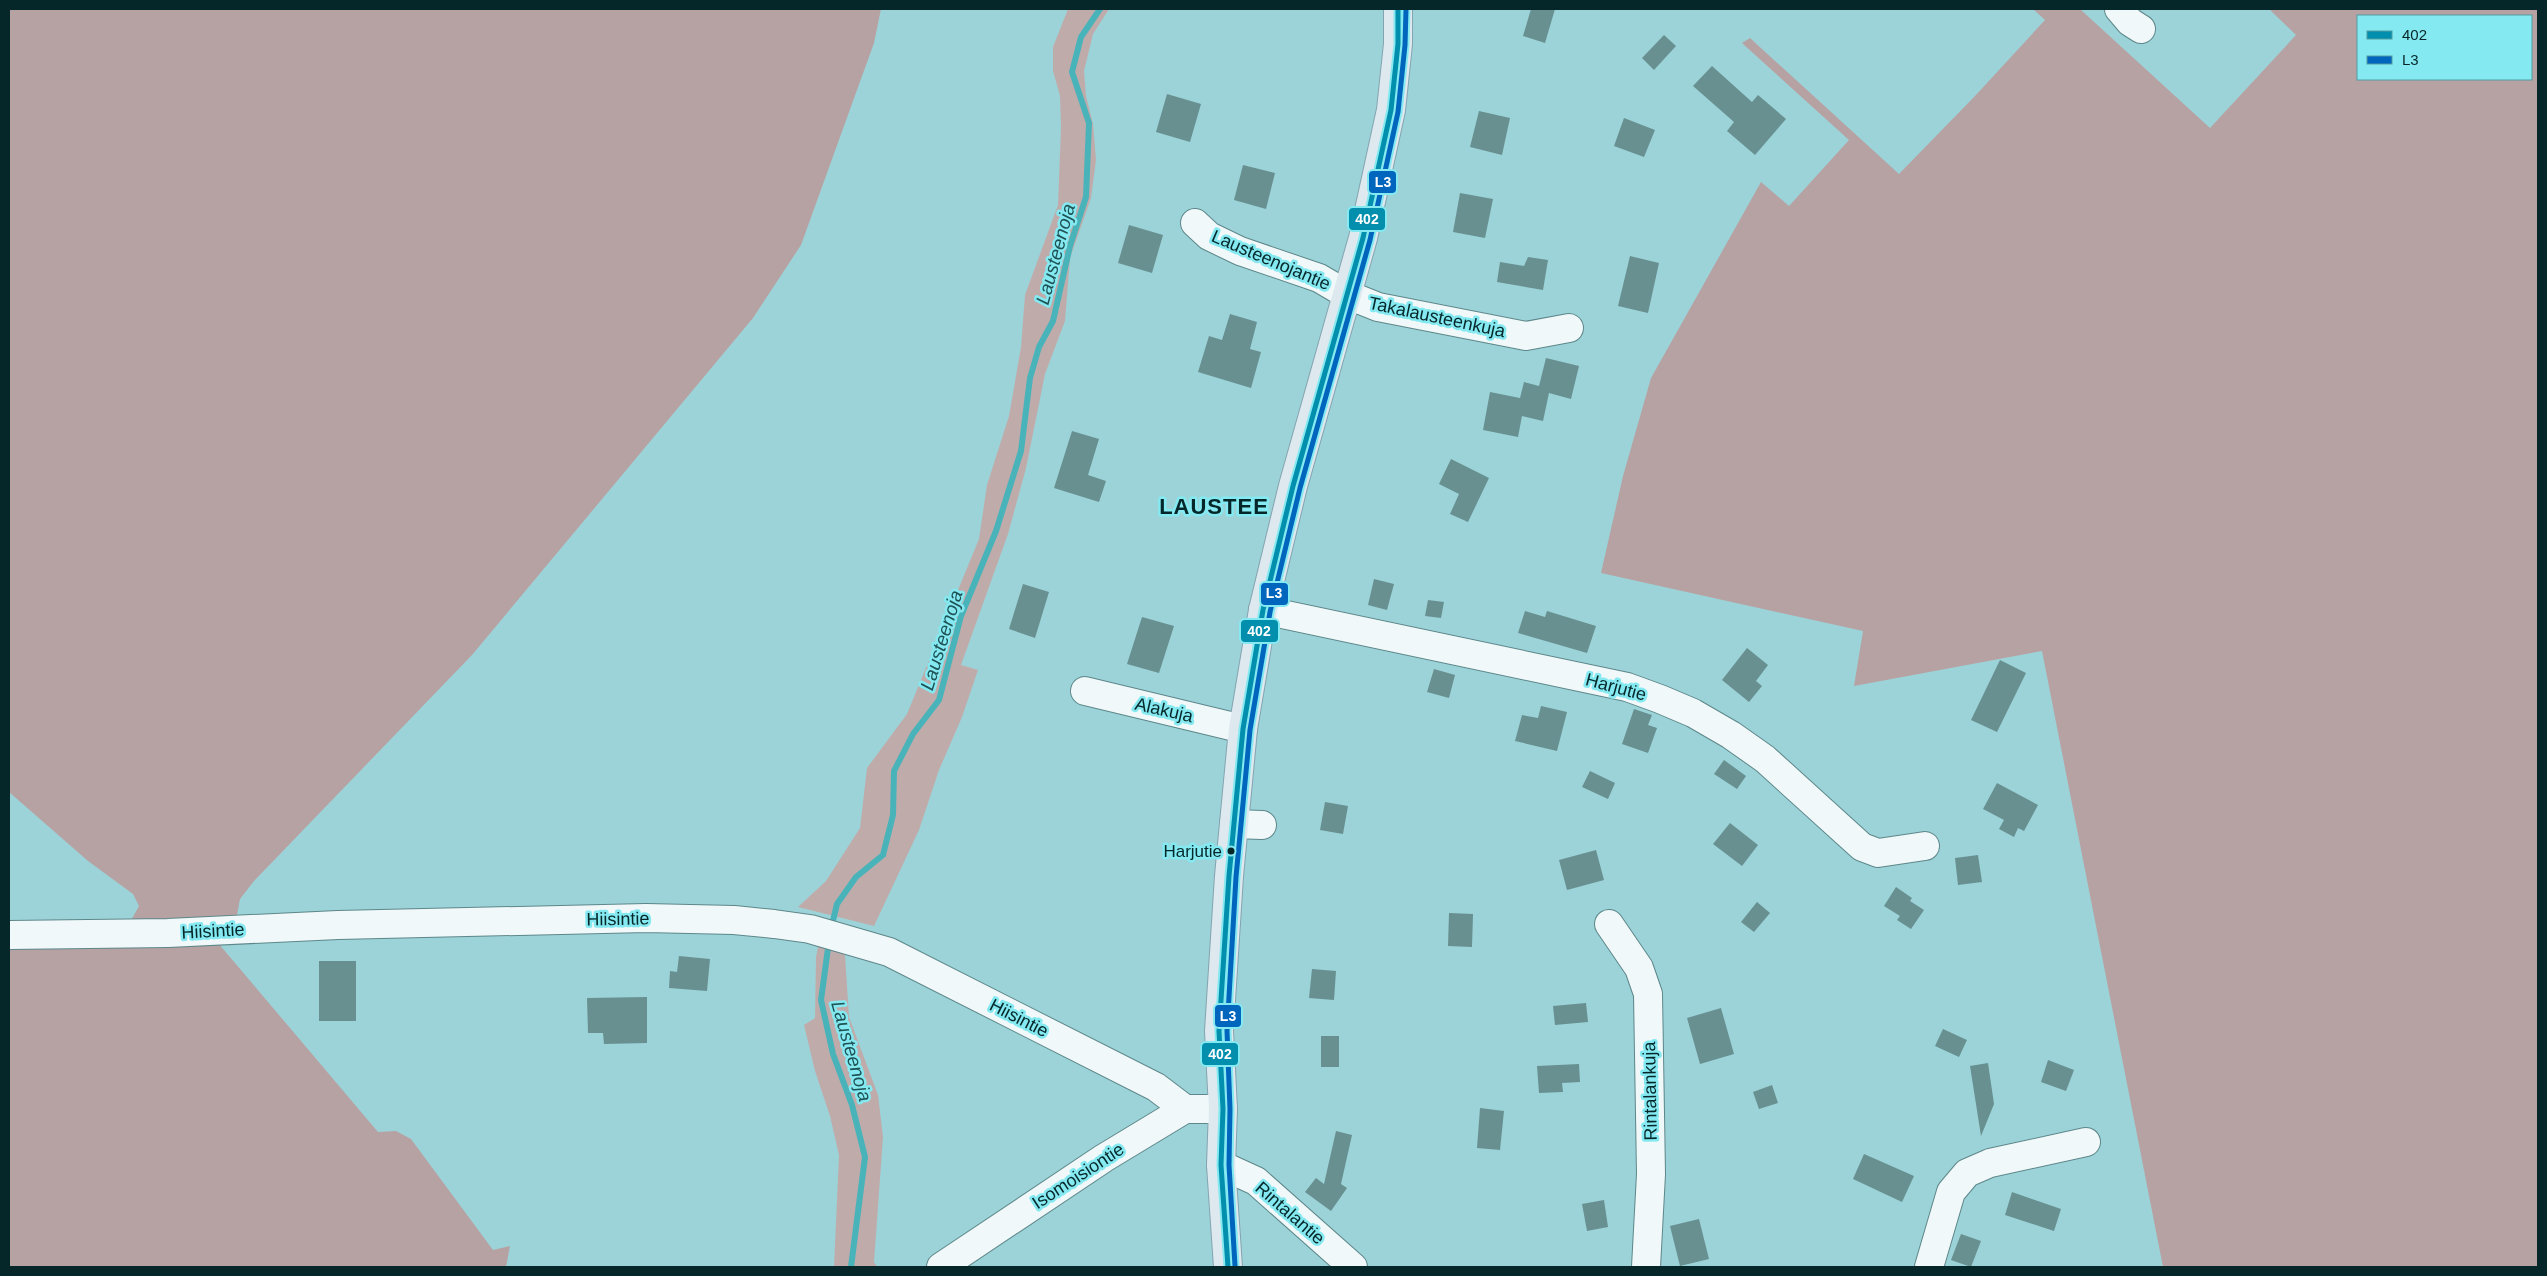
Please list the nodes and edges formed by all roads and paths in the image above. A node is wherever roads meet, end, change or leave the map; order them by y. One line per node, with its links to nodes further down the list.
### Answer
1 (1398, 9): 5 (main road)
2 (2119, 9): 3 (street)
3 (2141, 29)
4 (1195, 223): 5 (street, Lausteenojantie)
5 (1348, 295): 6 (street, Takalausteenkuja); 7 (main road)
6 (1569, 328)
7 (1262, 610): 9 (main road); 12 (street, Harjutie)
8 (1085, 691): 9 (street, Alakuja)
9 (1243, 729): 10 (main road)
10 (1234, 824): 11 (street); 16 (main road)
11 (1262, 824)
12 (1924, 846)
13 (1609, 924): 22 (street, Rintalankuja)
14 (9, 935): 15 (street, Hiisintie)
15 (1185, 1108): 16 (street); 19 (street, Isomoisiontie)
16 (1222, 1109): 18 (main road)
17 (2086, 1142): 23 (street)
18 (1222, 1165): 20 (main road); 21 (street, Rintalantie)
19 (941, 1267)
20 (1228, 1267)
21 (1353, 1267)
22 (1646, 1267)
23 (1929, 1267)

